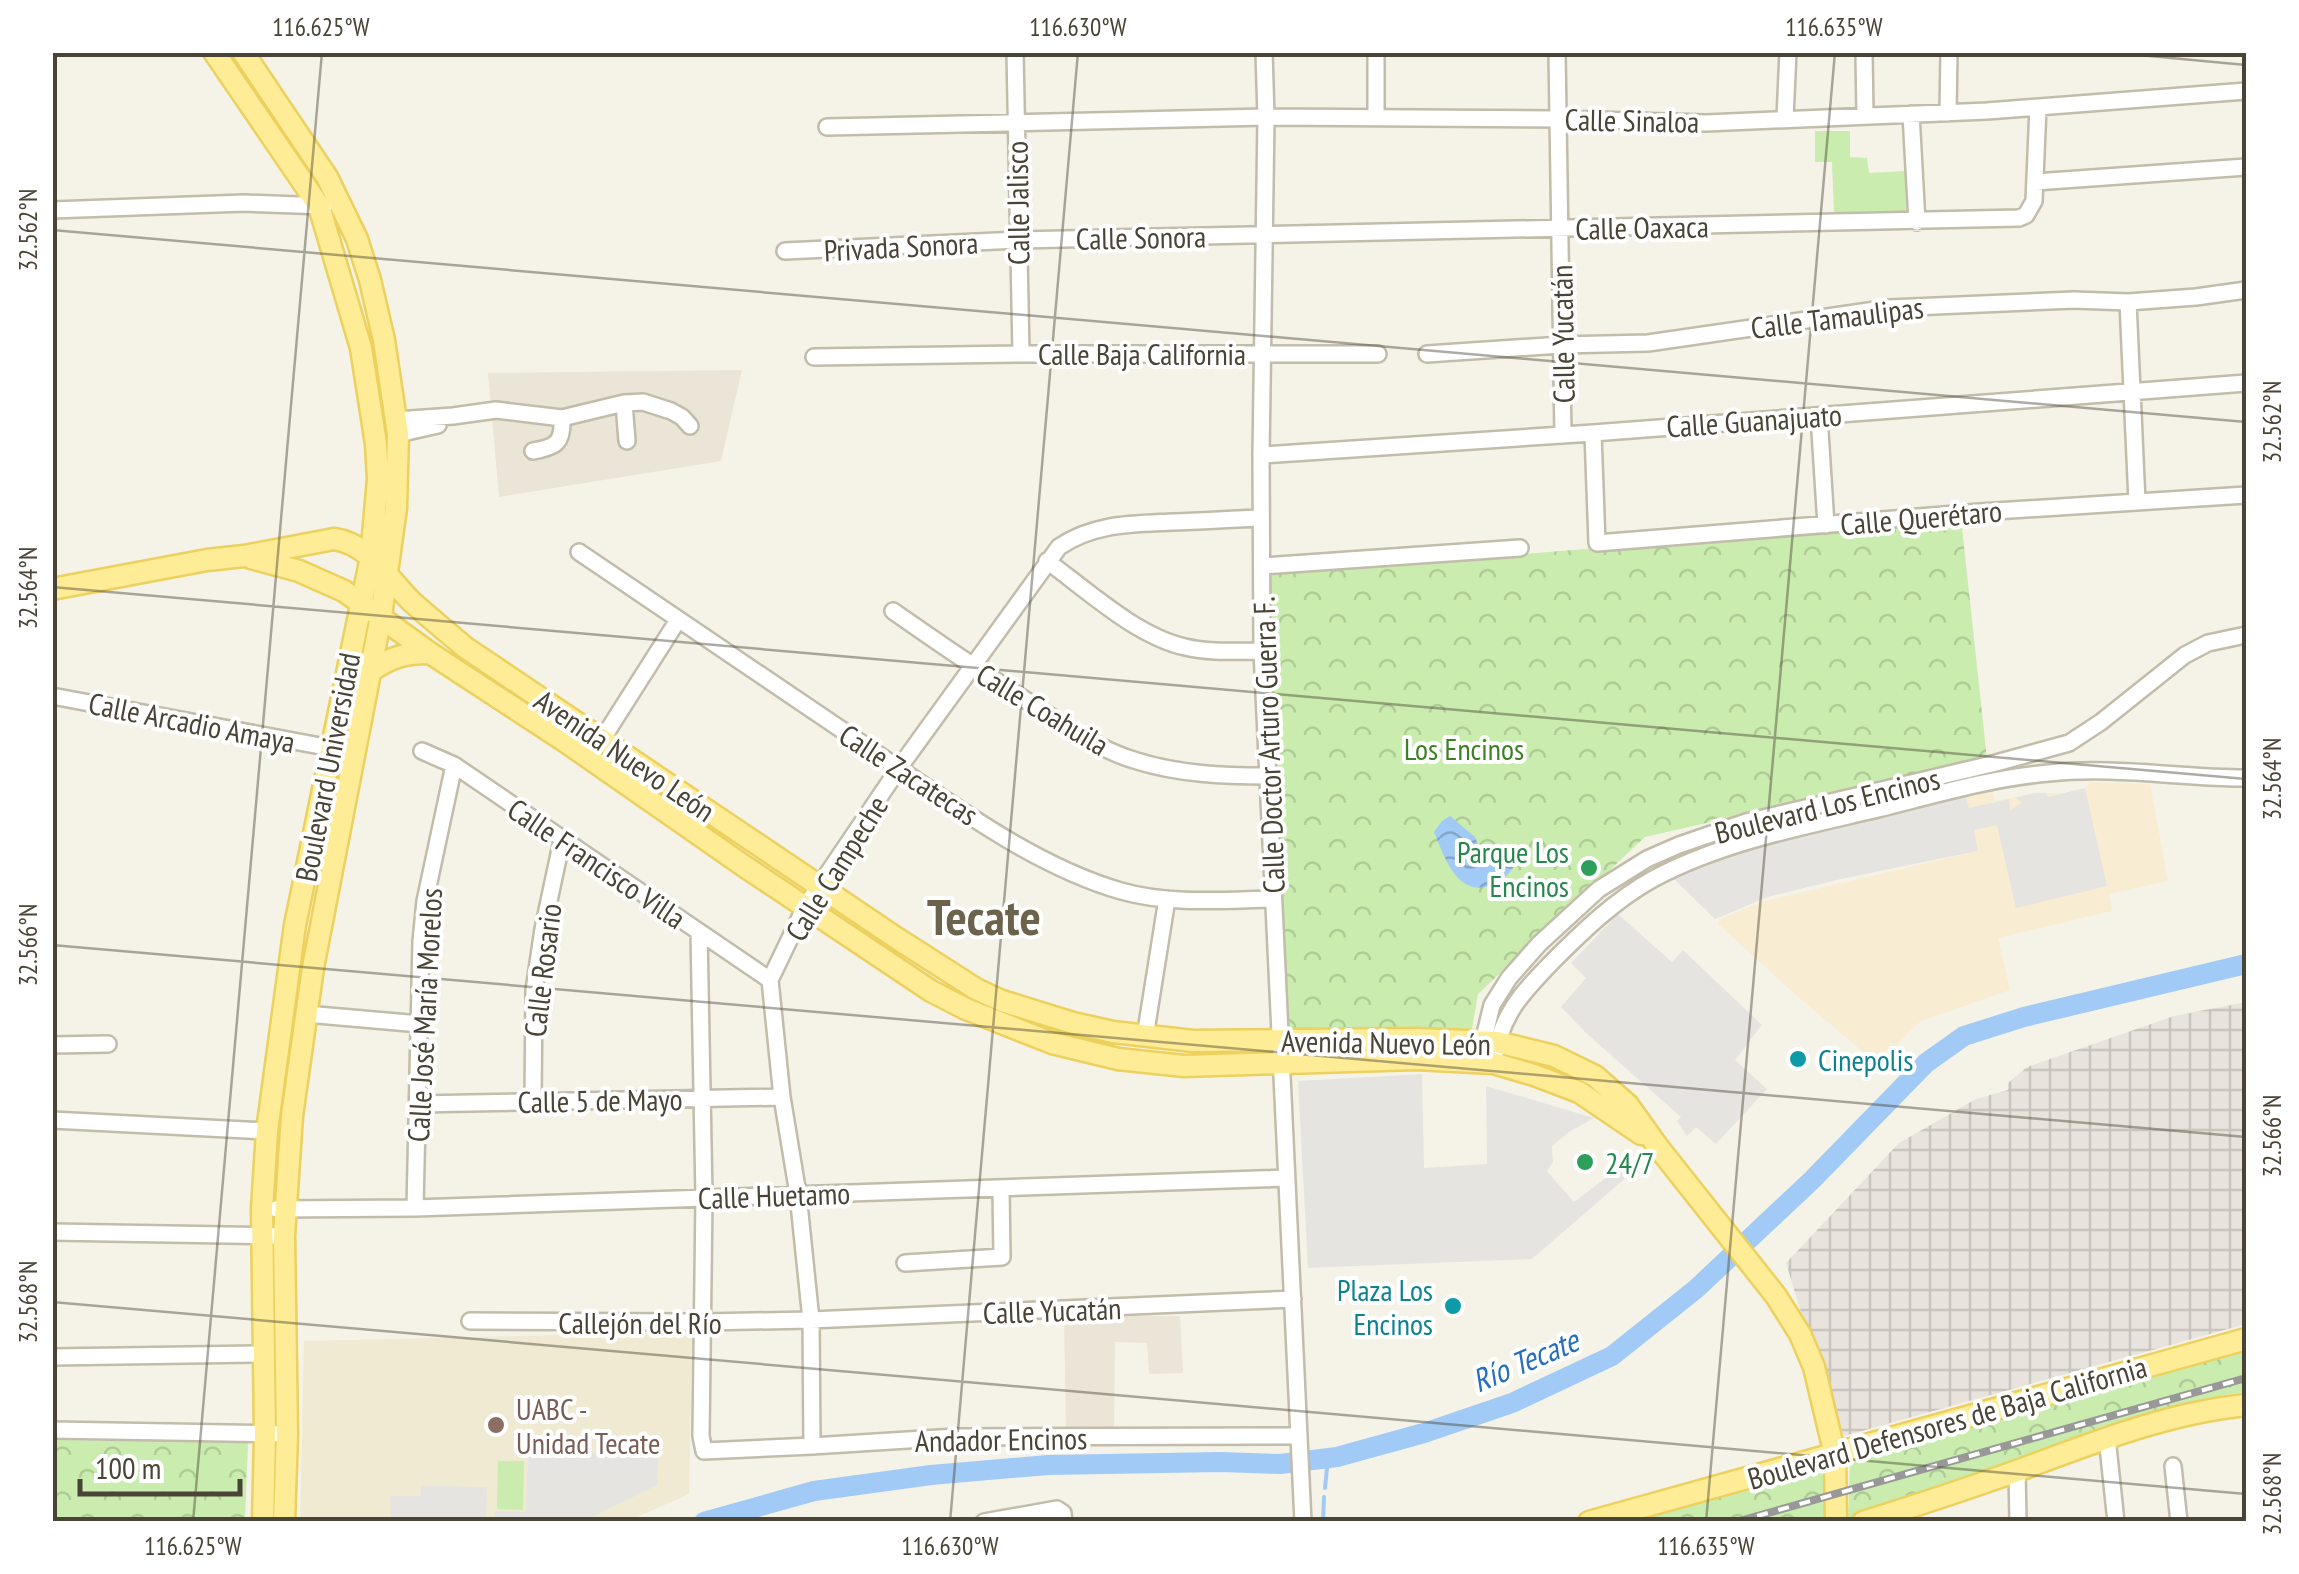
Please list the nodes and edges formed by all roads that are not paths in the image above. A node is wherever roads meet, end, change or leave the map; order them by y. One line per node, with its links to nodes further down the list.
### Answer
1 (214, 52): 23 (main road, Boulevard Universidad)
2 (243, 52): 24 (main road, Boulevard Universidad)
3 (1015, 52): 19 (street, Calle Jalisco)
4 (1264, 52): 15 (street, Calle Doctor Arturo Guerra F.)
5 (1376, 52): 16 (street)
6 (1558, 52): 17 (street, Calle Yucatán)
7 (1788, 52): 18 (street)
8 (1864, 52): 14 (street)
9 (1948, 52): 12 (street)
10 (2246, 90): 11 (street, Calle Sinaloa)
11 (2038, 108): 12 (street, Calle Sinaloa); 22 (street)
12 (1948, 113): 13 (street, Calle Sinaloa)
13 (1912, 114): 14 (street, Calle Sinaloa); 26 (street)
14 (1865, 115): 18 (street, Calle Sinaloa)
15 (1266, 118): 16 (street, Calle Sinaloa); 19 (street, Calle Sinaloa); 28 (street, Calle Doctor Arturo Guerra F.)
16 (1376, 118): 17 (street, Calle Sinaloa)
17 (1558, 118): 18 (street, Calle Sinaloa); 27 (street, Calle Yucatán)
18 (1785, 118)
19 (1016, 123): 20 (street, Calle Sinaloa); 29 (street, Calle Jalisco)
20 (827, 127)
21 (2246, 167): 22 (street)
22 (2035, 182): 26 (street, Calle Oaxaca)
23 (318, 206): 24 (street); 25 (street); 53 (main road, Boulevard Universidad)
24 (343, 208): 45 (main road, Boulevard Universidad)
25 (52, 210)
26 (1916, 222): 27 (street, Calle Oaxaca)
27 (1560, 228): 28 (street, Calle Oaxaca); 33 (street, Calle Yucatán)
28 (1265, 234): 29 (street, Calle Sonora); 34 (street, Calle Doctor Arturo Guerra F.)
29 (1018, 240): 30 (street, Privada Sonora); 35 (street, Calle Jalisco)
30 (785, 251)
31 (2246, 290): 32 (street, Calle Tamaulipas)
32 (2128, 302): 33 (street, Calle Tamaulipas); 40 (street)
33 (1561, 345): 37 (street, Calle Tamaulipas); 47 (street, Calle Yucatán)
34 (1263, 353): 35 (street, Calle Baja California); 36 (street); 50 (street, Calle Doctor Arturo Guerra F.)
35 (1021, 354): 38 (street, Calle Baja California)
36 (1378, 354)
37 (1427, 354)
38 (814, 357)
39 (2246, 383): 40 (street, Calle Guanajuato)
40 (2133, 391): 42 (street, Calle Guanajuato); 52 (street)
41 (624, 403): 43 (street); 44 (street); 48 (street)
42 (1819, 416): 46 (street, Calle Guanajuato); 55 (street)
43 (562, 418): 45 (street); 49 (street)
44 (690, 426)
45 (397, 427): 63 (main road, Boulevard Universidad)
46 (1594, 432): 47 (street, Calle Guanajuato); 55 (street, Calle Querétaro)
47 (1564, 434): 50 (street, Calle Guanajuato)
48 (627, 442)
49 (533, 451)
50 (1261, 455): 54 (street, Calle Doctor Arturo Guerra F.)
51 (2246, 494): 52 (street, Calle Querétaro)
52 (2138, 502): 55 (street, Calle Querétaro)
53 (376, 513): 56 (main road); 60 (main road, Boulevard Universidad)
54 (1261, 518): 61 (street, Calle Campeche); 62 (street, Calle Doctor Arturo Guerra F.)
55 (1826, 525)
56 (334, 539): 59 (main road); 60 (main road)
57 (1520, 548): 62 (street)
58 (579, 552): 68 (street, Calle Zacatecas)
59 (244, 556): 64 (main road); 65 (main road, Avenida Nuevo León)
60 (371, 557): 63 (main road, Avenida Nuevo León); 65 (main road, Boulevard Universidad)
61 (1047, 561): 70 (street); 72 (street, Calle Campeche)
62 (1262, 566): 70 (street, Calle Doctor Arturo Guerra F.)
63 (387, 574): 67 (main road, Boulevard Universidad); 75 (main road, Avenida Nuevo León)
64 (52, 589)
65 (360, 603): 67 (main road, Avenida Nuevo León); 76 (main road, Boulevard Universidad)
66 (893, 611): 72 (street, Calle Coahuila)
67 (382, 616): 71 (main road, Avenida Nuevo León); 73 (main road, Boulevard Universidad)
68 (678, 620): 75 (street); 79 (street, Calle Zacatecas)
69 (2246, 635): 82 (street, Boulevard Los Encinos)
70 (1262, 651): 80 (street, Calle Doctor Arturo Guerra F.)
71 (430, 652): 73 (main road); 88 (main road, Avenida Nuevo León)
72 (971, 666): 79 (street, Calle Campeche); 80 (street, Calle Coahuila)
73 (370, 671): 91 (main road, Boulevard Universidad)
74 (52, 696): 76 (street, Calle Arcadio Amaya)
75 (602, 738): 85 (main road, Avenida Nuevo León)
76 (331, 748): 89 (main road, Boulevard Universidad)
77 (422, 751): 78 (street, Calle Francisco Villa)
78 (454, 764): 84 (street, Calle Francisco Villa); 94 (street, Calle José María Morelos)
79 (899, 768): 85 (street, Calle Campeche); 86 (street, Calle Zacatecas)
80 (1267, 776): 87 (street, Calle Doctor Arturo Guerra F.)
81 (2246, 778): 83 (street, Boulevard Los Encinos)
82 (1774, 815): 83 (street); 99 (street, Boulevard Los Encinos)
83 (1778, 834): 99 (street, Boulevard Los Encinos)
84 (562, 840): 90 (street, Calle Francisco Villa); 103 (street, Calle Rosario)
85 (819, 887): 88 (street, Calle Campeche); 95 (main road, Avenida Nuevo León)
86 (1167, 899): 87 (street, Calle Zacatecas); 95 (street)
87 (1274, 899): 96 (street, Calle Doctor Arturo Guerra F.)
88 (805, 907): 92 (street, Calle Campeche); 100 (main road, Avenida Nuevo León)
89 (295, 925): 91 (main road); 106 (main road, Boulevard Universidad)
90 (699, 932): 92 (street, Calle Francisco Villa); 102 (street)
91 (313, 968): 93 (main road, Boulevard Universidad)
92 (770, 980): 101 (street)
93 (306, 1014): 94 (street); 111 (main road, Boulevard Universidad)
94 (420, 1024): 104 (street, Calle José María Morelos)
95 (1145, 1037): 96 (main road, Avenida Nuevo León)
96 (1281, 1040): 99 (main road, Avenida Nuevo León); 100 (street, Calle Doctor Arturo Guerra F.)
97 (108, 1044): 98 (street)
98 (52, 1045)
99 (1488, 1052): 100 (main road, Avenida Nuevo León); 132 (main road, Avenida Nuevo León)
100 (1282, 1064): 107 (street, Calle Doctor Arturo Guerra F.)
101 (782, 1097): 102 (street, Calle 5 de Mayo); 109 (street)
102 (700, 1098): 103 (street, Calle 5 de Mayo); 110 (street)
103 (533, 1101): 104 (street, Calle 5 de Mayo)
104 (418, 1104): 112 (street, Calle José María Morelos)
105 (52, 1120): 106 (street)
106 (267, 1131): 113 (main road, Boulevard Universidad)
107 (1286, 1178): 108 (street, Calle Huetamo); 118 (street, Calle Doctor Arturo Guerra F.)
108 (1001, 1189): 109 (street, Calle Huetamo); 117 (street)
109 (798, 1194): 110 (street, Calle Huetamo); 119 (street)
110 (704, 1197): 112 (street, Calle Huetamo); 121 (street)
111 (285, 1208): 112 (street, Calle Huetamo); 113 (street, Calle Huetamo); 116 (main road, Boulevard Universidad)
112 (415, 1208)
113 (262, 1209): 115 (main road, Boulevard Universidad)
114 (52, 1232): 115 (street)
115 (262, 1236): 116 (street); 123 (main road, Boulevard Universidad)
116 (284, 1236): 127 (main road, Boulevard Universidad)
117 (905, 1263)
118 (1292, 1300): 119 (street, Calle Yucatán); 129 (street, Calle Doctor Arturo Guerra F.)
119 (811, 1320): 121 (street, Callejón del Río); 131 (street)
120 (470, 1321): 121 (street, Callejón del Río)
121 (703, 1322): 131 (street, Andador Encinos)
122 (2246, 1339): 132 (main road, Boulevard Defensores de Baja California)
123 (262, 1354): 124 (street); 128 (main road, Boulevard Universidad)
124 (52, 1357)
125 (2246, 1405): 130 (main road, Boulevard Defensores de Baja California)
126 (52, 1430): 128 (street)
127 (287, 1434): 128 (street); 137 (main road, Boulevard Universidad)
128 (265, 1435): 136 (main road, Boulevard Universidad)
129 (1299, 1436): 131 (street, Andador Encinos); 139 (street, Calle Doctor Arturo Guerra F.)
130 (2107, 1437): 134 (main road, Boulevard Defensores de Baja California); 144 (street)
131 (812, 1446)
132 (1835, 1455): 140 (main road, Boulevard Defensores de Baja California); 141 (main road, Avenida Nuevo León)
133 (2173, 1466): 145 (street)
134 (2017, 1471): 142 (main road, Boulevard Defensores de Baja California); 143 (street)
135 (1060, 1515): 138 (street)
136 (263, 1522)
137 (284, 1522)
138 (984, 1522)
139 (1304, 1522)
140 (1589, 1522)
141 (1836, 1522)
142 (1863, 1522)
143 (2018, 1522)
144 (2116, 1522)
145 (2179, 1522)

